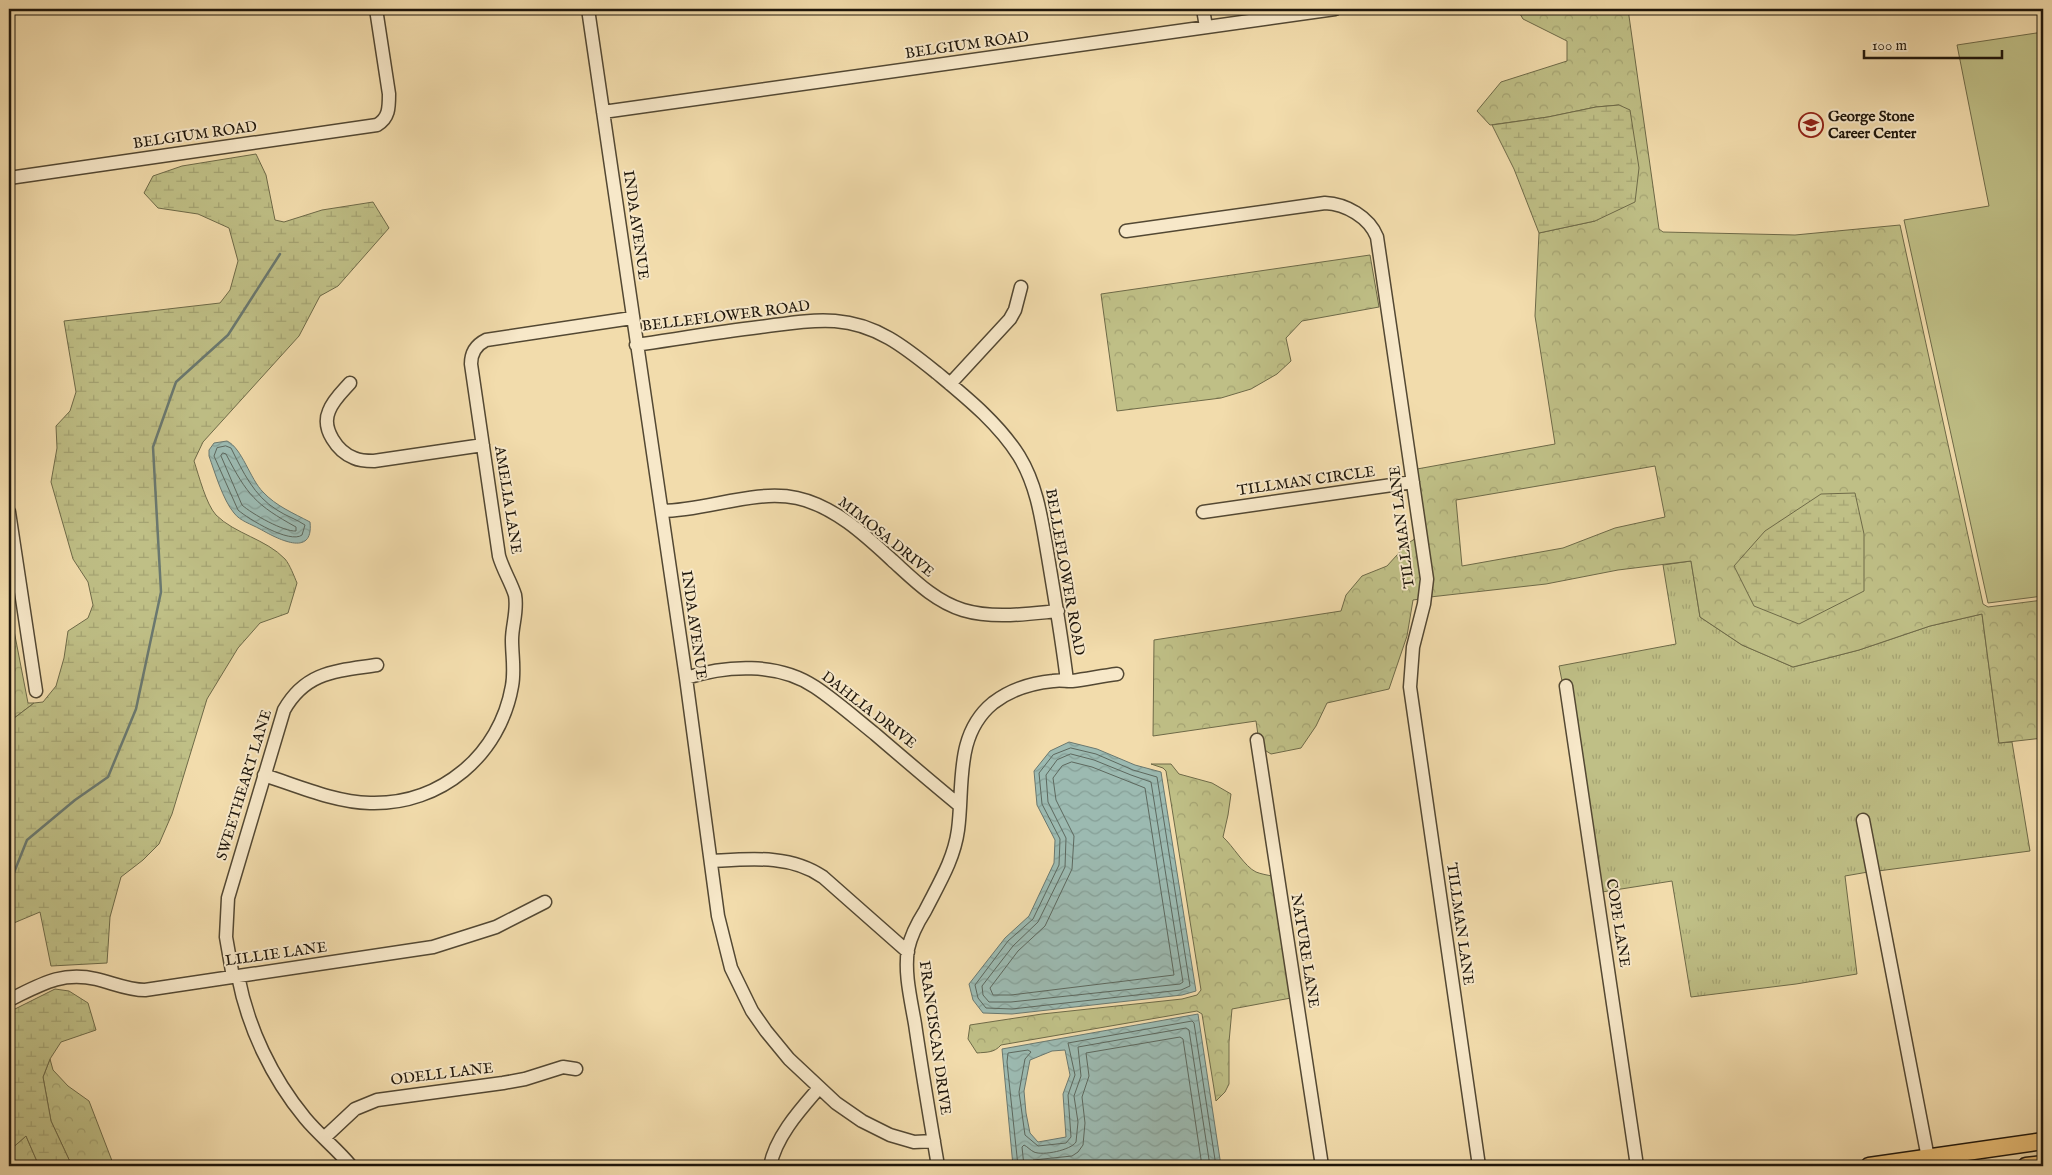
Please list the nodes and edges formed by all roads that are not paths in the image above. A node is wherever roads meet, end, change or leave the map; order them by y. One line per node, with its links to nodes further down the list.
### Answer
1 (376, 9): 7 (street, BELGIUM ROAD)
2 (588, 9): 6 (street, INDA AVENUE)
3 (1203, 9): 5 (street)
4 (1335, 9): 5 (street, BELGIUM ROAD)
5 (1206, 27): 6 (street, BELGIUM ROAD)
6 (603, 112): 10 (street, INDA AVENUE)
7 (9, 178)
8 (1126, 231): 15 (street, TILLMAN LANE)
9 (1021, 287): 13 (street)
10 (632, 318): 11 (street, INDA AVENUE); 14 (street, AMELIA LANE)
11 (636, 345): 13 (street, BELLEFLOWER ROAD); 17 (street, INDA AVENUE)
12 (350, 383): 14 (street)
13 (950, 384): 19 (street, BELLEFLOWER ROAD)
14 (483, 445): 27 (street, AMELIA LANE)
15 (1413, 482): 18 (street, TILLMAN CIRCLE); 46 (street, TILLMAN LANE)
16 (9, 512): 25 (street)
17 (662, 512): 19 (street, MIMOSA DRIVE); 22 (street, INDA AVENUE)
18 (1203, 512)
19 (1058, 611): 23 (street, BELLEFLOWER ROAD)
20 (377, 665): 27 (street, SWEETHEART LANE)
21 (1117, 674): 23 (street, FRANCISCAN DRIVE)
22 (686, 678): 28 (street, DAHLIA DRIVE); 30 (street, INDA AVENUE)
23 (1067, 681): 28 (street, FRANCISCAN DRIVE)
24 (1566, 686): 47 (street, COPE LANE)
25 (36, 691)
26 (1257, 740): 45 (street, NATURE LANE)
27 (264, 775): 33 (street, SWEETHEART LANE)
28 (960, 805): 32 (street, FRANCISCAN DRIVE)
29 (1863, 820): 40 (street)
30 (711, 861): 32 (street); 36 (street, INDA AVENUE)
31 (545, 902): 33 (street, LILLIE LANE)
32 (908, 952): 39 (street, FRANCISCAN DRIVE)
33 (236, 977): 34 (street, LILLIE LANE); 37 (street, SWEETHEART LANE)
34 (9, 1000)
35 (576, 1069): 37 (street, ODELL LANE)
36 (819, 1088): 39 (street, INDA AVENUE); 43 (street)
37 (324, 1138): 42 (street, SWEETHEART LANE)
38 (2043, 1140): 40 (main road)
39 (934, 1141): 44 (street, FRANCISCAN DRIVE)
40 (1928, 1158): 48 (main road)
41 (2043, 1164): 49 (main road)
42 (350, 1166)
43 (770, 1166)
44 (938, 1166)
45 (1322, 1166)
46 (1479, 1166)
47 (1637, 1166)
48 (1869, 1166)
49 (2026, 1166)

